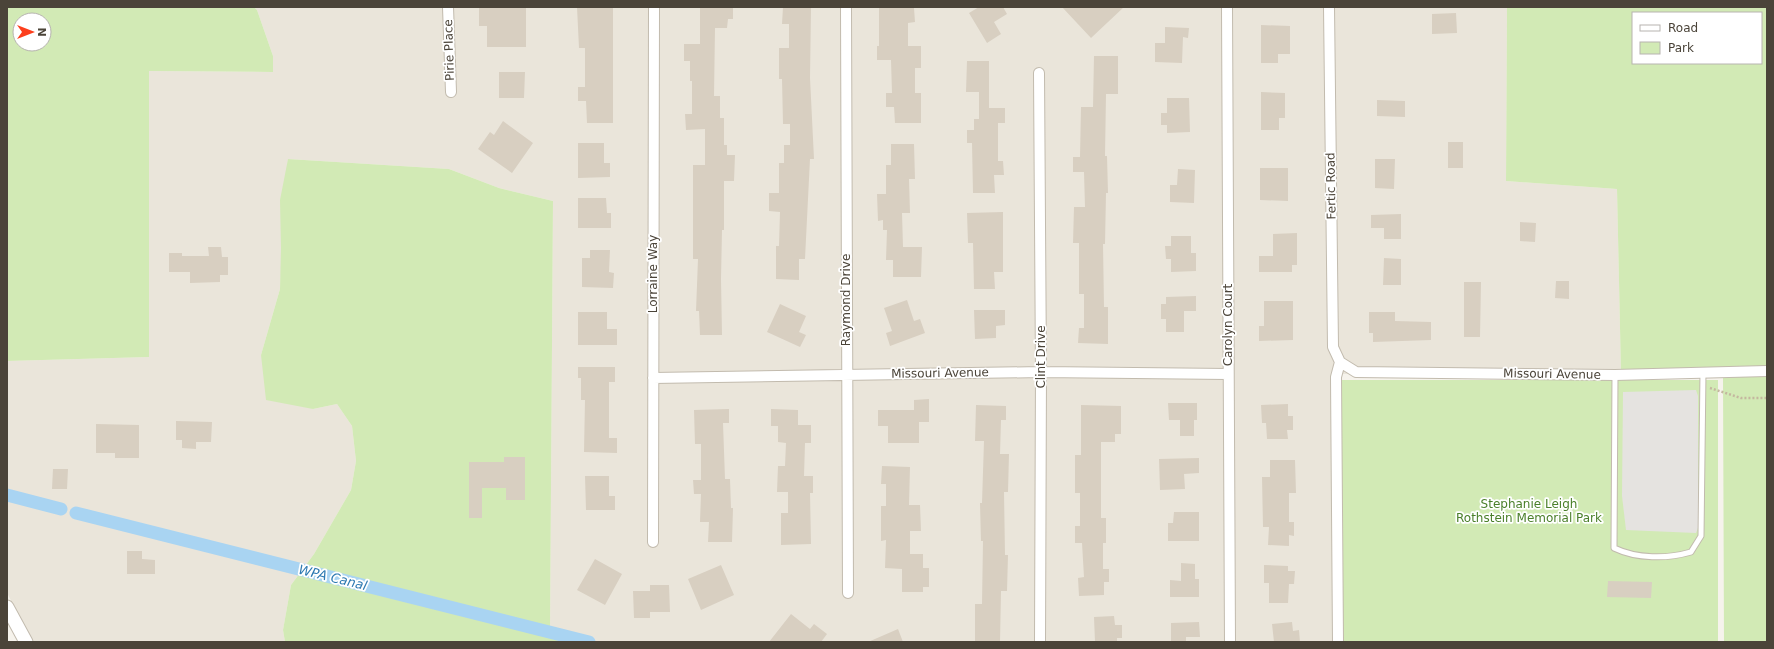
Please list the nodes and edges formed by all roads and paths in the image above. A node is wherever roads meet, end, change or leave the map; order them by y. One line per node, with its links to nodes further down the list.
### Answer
1 (448, 7): 7 (street, Pirie Place)
2 (654, 7): 15 (street, Lorraine Way)
3 (846, 7): 12 (street, Raymond Drive)
4 (1227, 7): 13 (street, Carolyn Court)
5 (1330, 7): 8 (street, Fertic Road)
6 (1038, 73): 9 (street, Clint Drive)
7 (451, 92)
8 (1340, 362): 14 (street, Missouri Avenue); 24 (street)
9 (1041, 372): 12 (street, Missouri Avenue); 13 (street, Missouri Avenue); 22 (street, Clint Drive)
10 (1703, 372): 11 (street, Missouri Avenue); 14 (street, Missouri Avenue); 16 (lane)
11 (1767, 372)
12 (846, 374): 15 (street, Missouri Avenue); 19 (street, Raymond Drive)
13 (1228, 374): 23 (street, Carolyn Court)
14 (1615, 375): 16 (lane)
15 (652, 378): 18 (street, Lorraine Way)
16 (1702, 385): 17 (path)
17 (1767, 398)
18 (652, 542)
19 (848, 593)
20 (7, 607): 21 (street)
21 (26, 642)
22 (1040, 642)
23 (1230, 642)
24 (1338, 642)

